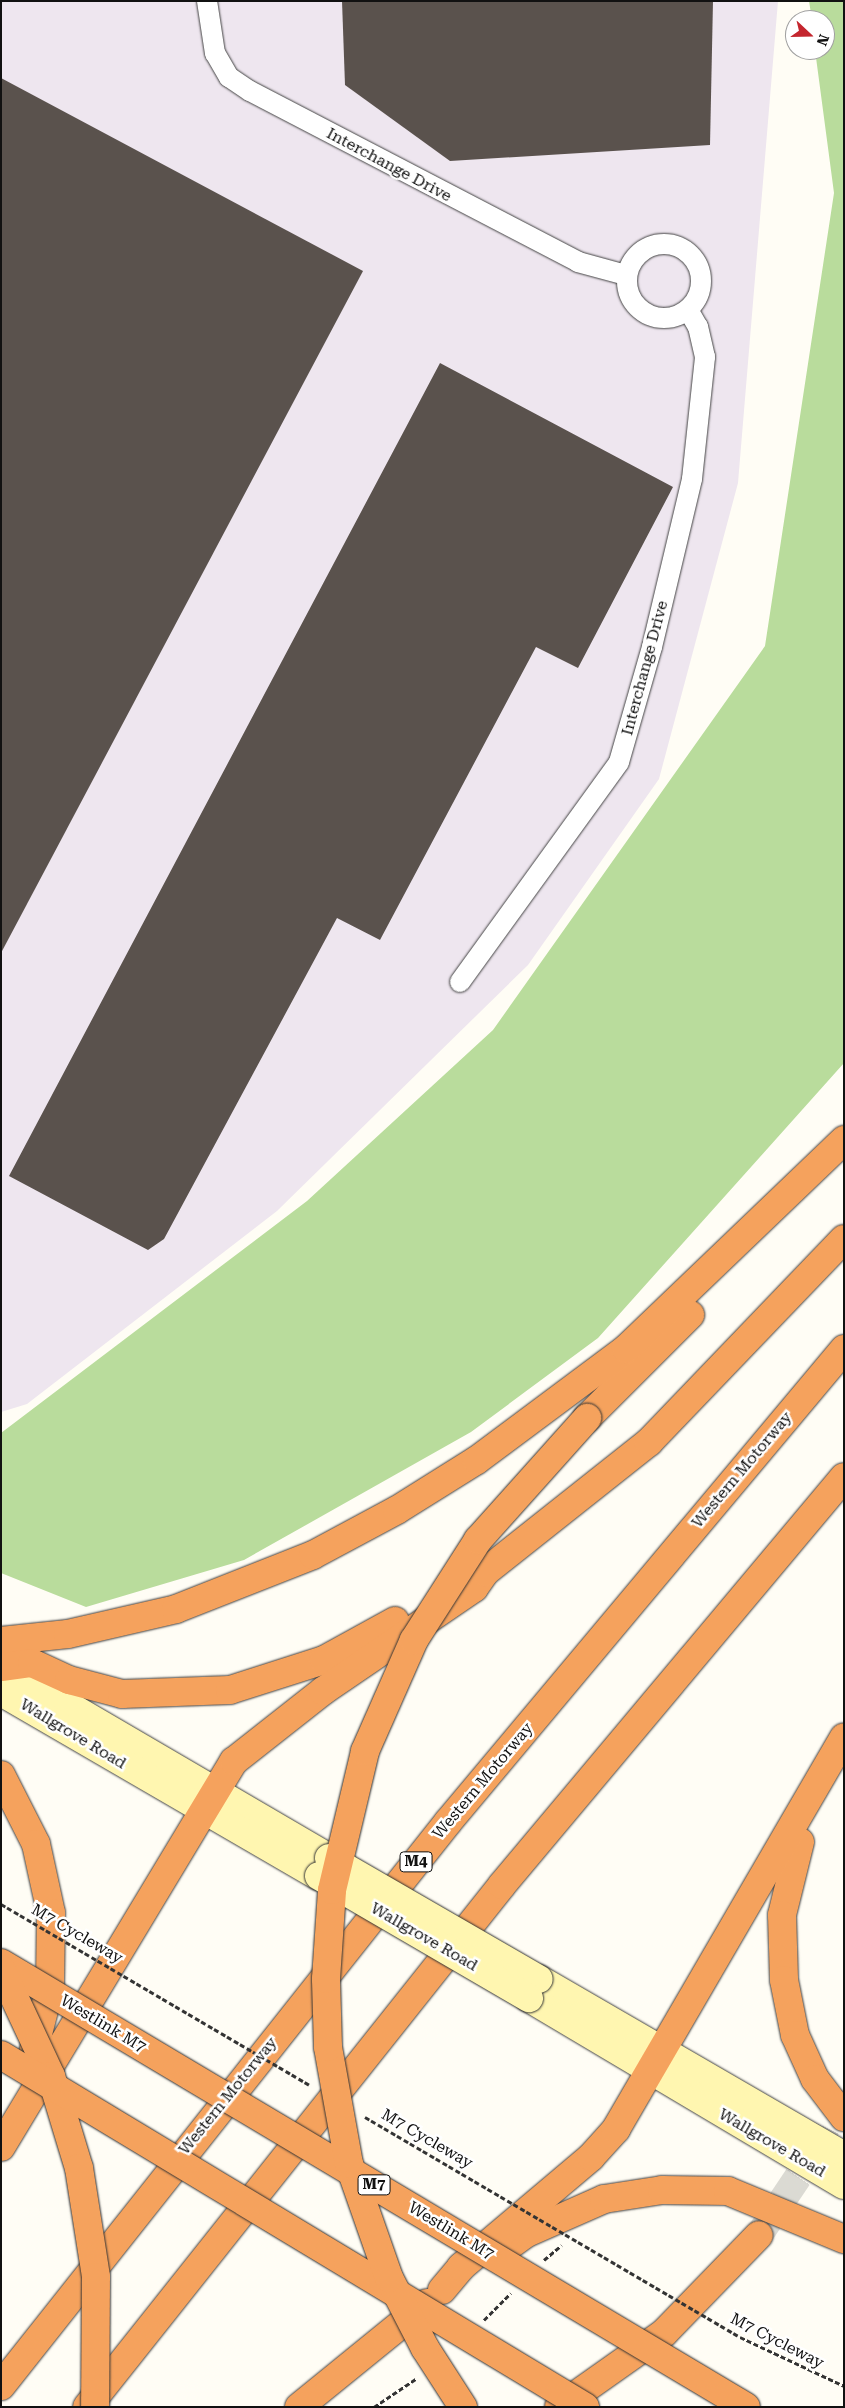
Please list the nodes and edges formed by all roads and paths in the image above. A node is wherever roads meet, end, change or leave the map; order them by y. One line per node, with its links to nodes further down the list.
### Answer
1 (207, 1): 2 (street, Interchange Drive)
2 (626, 275): 3 (street); 3 (street)
3 (688, 310): 4 (street, Interchange Drive)
4 (460, 982)
5 (844, 1140): 11 (highway)
6 (844, 1162): 42 (highway, bridge)
7 (844, 1239): 10 (highway)
8 (844, 1349): 36 (highway, Western Motorway / M4)
9 (844, 1477): 38 (highway)
10 (485, 1572): 11 (highway); 14 (highway)
11 (2, 1666): 14 (main road, Wallgrove Road)
12 (844, 1738): 15 (highway)
13 (1, 1775): 22 (highway)
14 (206, 1800): 20 (main road, Wallgrove Road, bridge); 22 (highway)
15 (798, 1821): 20 (highway); 24 (highway)
16 (1, 1904): 21 (path, M7 Cycleway, bridge)
17 (1, 1963): 45 (highway, Westlink M7 / M7, bridge)
18 (1, 1969): 39 (highway, bridge)
19 (1, 2056): 44 (highway, bridge)
20 (658, 2063): 26 (main road, Wallgrove Road); 27 (main road, Wallgrove Road); 33 (highway)
21 (319, 2090)
22 (28, 2102): 25 (highway)
23 (362, 2115): 37 (path, M7 Cycleway, bridge)
24 (844, 2117)
25 (1, 2147)
26 (844, 2156)
27 (844, 2185)
28 (759, 2235): 43 (highway)
29 (576, 2236): 31 (path)
30 (844, 2239): 33 (highway)
31 (538, 2265)
32 (518, 2286): 34 (path)
33 (442, 2290): 40 (highway)
34 (477, 2327)
35 (419, 2376): 41 (path)
36 (1, 2386)
37 (844, 2386)
38 (87, 2407)
39 (95, 2407)
40 (299, 2407)
41 (374, 2407)
42 (463, 2407)
43 (559, 2407)
44 (585, 2407)
45 (746, 2407)

